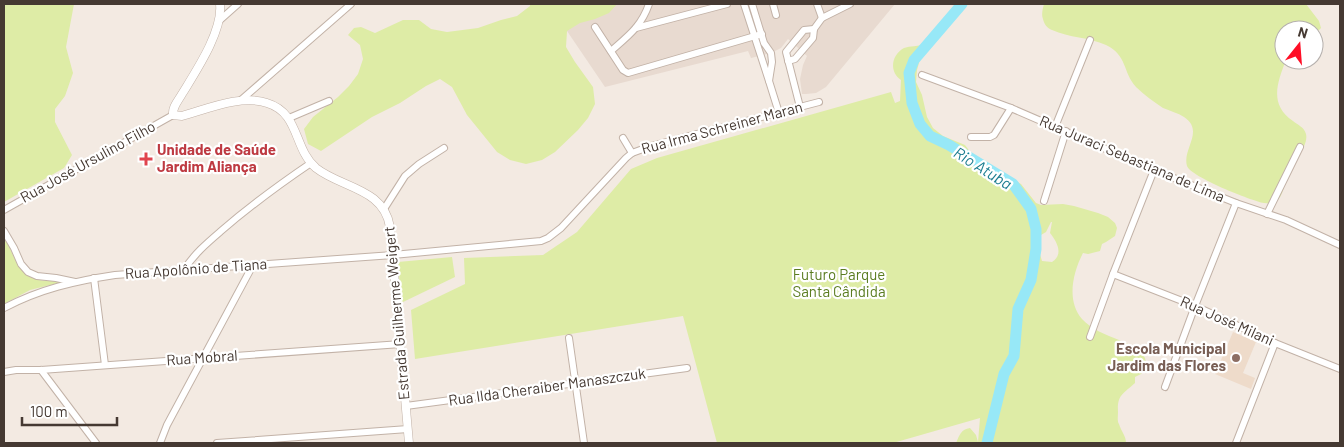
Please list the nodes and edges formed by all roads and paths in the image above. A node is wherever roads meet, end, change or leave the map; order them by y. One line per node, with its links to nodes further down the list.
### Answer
1 (220, 4): 13 (street)
2 (238, 4): 13 (street)
3 (351, 4): 26 (street)
4 (649, 4): 15 (street)
5 (727, 4): 15 (street)
6 (744, 4): 18 (street)
7 (752, 4): 17 (street)
8 (773, 4): 11 (street)
9 (817, 4): 12 (street)
10 (850, 4): 12 (street)
11 (776, 15)
12 (822, 18): 16 (street)
13 (220, 20): 32 (street)
14 (595, 27): 20 (street)
15 (636, 28): 20 (street)
16 (814, 30): 23 (street); 23 (street)
17 (762, 34): 18 (street); 21 (street)
18 (754, 37): 20 (street); 22 (street)
19 (1090, 40): 34 (street)
20 (611, 51)
21 (772, 58): 22 (street); 25 (street)
22 (761, 60): 25 (street)
23 (788, 61): 29 (street)
24 (922, 75): 30 (street, Rua Juraci Sebastiana de Lima)
25 (769, 81): 31 (street)
26 (241, 100): 32 (street, Estrada Guilherme Weigert); 33 (street, Estrada Guilherme Weigert)
27 (329, 102): 33 (street)
28 (818, 102): 29 (street, Rua Irma Schreiner Maran)
29 (800, 107): 31 (street, Rua Irma Schreiner Maran)
30 (1011, 108): 34 (street, Rua Juraci Sebastiana de Lima); 36 (street)
31 (779, 113): 40 (street, Rua Irma Schreiner Maran)
32 (172, 115): 46 (street, Rua José Ursulino Filho)
33 (289, 118): 41 (street, Estrada Guilherme Weigert)
34 (1055, 127): 35 (street, Rua Juraci Sebastiana de Lima)
35 (1066, 131): 42 (street, Rua Juraci Sebastiana de Lima); 43 (street)
36 (971, 136)
37 (623, 138): 40 (street)
38 (1300, 147): 47 (street)
39 (444, 148): 45 (street)
40 (632, 153): 50 (street, Rua Irma Schreiner Maran)
41 (311, 163): 45 (street, Estrada Guilherme Weigert); 52 (street)
42 (1154, 170): 44 (street, Rua Juraci Sebastiana de Lima); 53 (street)
43 (1044, 201)
44 (1236, 203): 47 (street, Rua Juraci Sebastiana de Lima); 56 (street)
45 (384, 209): 50 (street, Estrada Guilherme Weigert)
46 (4, 210)
47 (1267, 214): 49 (street, Rua Juraci Sebastiana de Lima)
48 (4, 231): 55 (street)
49 (1340, 245)
50 (393, 255): 51 (street, Rua Apolônio de Tiana); 61 (street, Estrada Guilherme Weigert)
51 (253, 265): 52 (street, Rua Apolônio de Tiana); 62 (street)
52 (184, 270): 54 (street, Rua Apolônio de Tiana)
53 (1112, 274): 56 (street, Rua José Milani); 58 (street)
54 (94, 278): 55 (street, Rua Apolônio de Tiana); 63 (street)
55 (75, 282): 57 (street, Rua Apolônio de Tiana)
56 (1195, 306): 60 (street, Rua José Milani); 69 (street)
57 (4, 308)
58 (1090, 337)
59 (569, 338): 68 (street)
60 (1275, 343): 65 (street, Rua José Milani); 79 (street)
61 (401, 344): 62 (street, Rua Mobral); 70 (street, Estrada Guilherme Weigert)
62 (203, 358): 63 (street, Rua Mobral); 74 (street)
63 (105, 365): 66 (street, Rua Mobral)
64 (688, 368): 68 (street, Rua Ilda Cheraiber Manaszczuk)
65 (1340, 369)
66 (41, 370): 67 (street, Rua Mobral); 73 (street)
67 (4, 372)
68 (575, 383): 70 (street, Rua Ilda Cheraiber Manaszczuk); 78 (street)
69 (1165, 387)
70 (406, 406): 71 (street, Estrada Guilherme Weigert)
71 (408, 429): 72 (street); 77 (street, Estrada Guilherme Weigert)
72 (325, 435): 75 (street); 76 (street)
73 (96, 443)
74 (160, 443)
75 (218, 443)
76 (325, 443)
77 (409, 443)
78 (584, 443)
79 (1236, 443)

